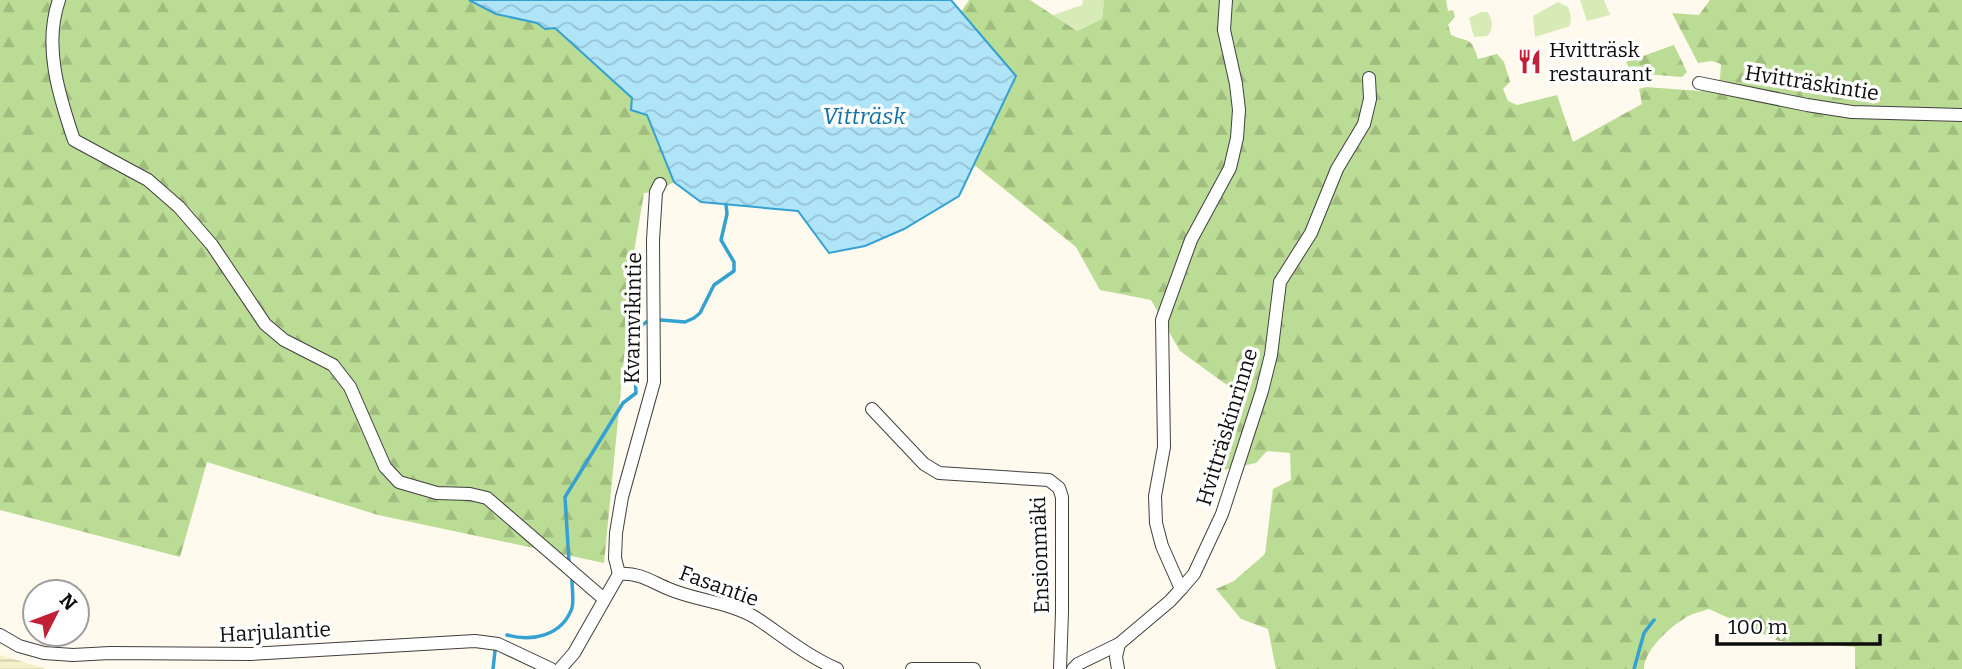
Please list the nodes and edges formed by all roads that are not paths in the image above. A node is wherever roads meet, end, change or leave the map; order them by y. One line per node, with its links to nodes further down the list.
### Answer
1 (58, 0): 10 (street)
2 (1226, 0): 9 (street)
3 (1369, 78): 9 (street, Hvitträskinrinne)
4 (1699, 83): 5 (street, Hvitträskintie)
5 (1962, 115)
6 (660, 184): 8 (street, Kvarnvikintie)
7 (872, 409): 18 (street, Ensionmäki)
8 (619, 575): 10 (street); 15 (street, Fasantie)
9 (1181, 589): 12 (street, Hvitträskinrinne)
10 (604, 599): 14 (street)
11 (0, 635): 13 (street, Harjulantie)
12 (1119, 643): 19 (street, Hvitträskinrinne); 20 (street)
13 (551, 669)
14 (560, 669)
15 (837, 669)
16 (912, 669): 17 (street)
17 (974, 669)
18 (1060, 669)
19 (1073, 669)
20 (1118, 669)

